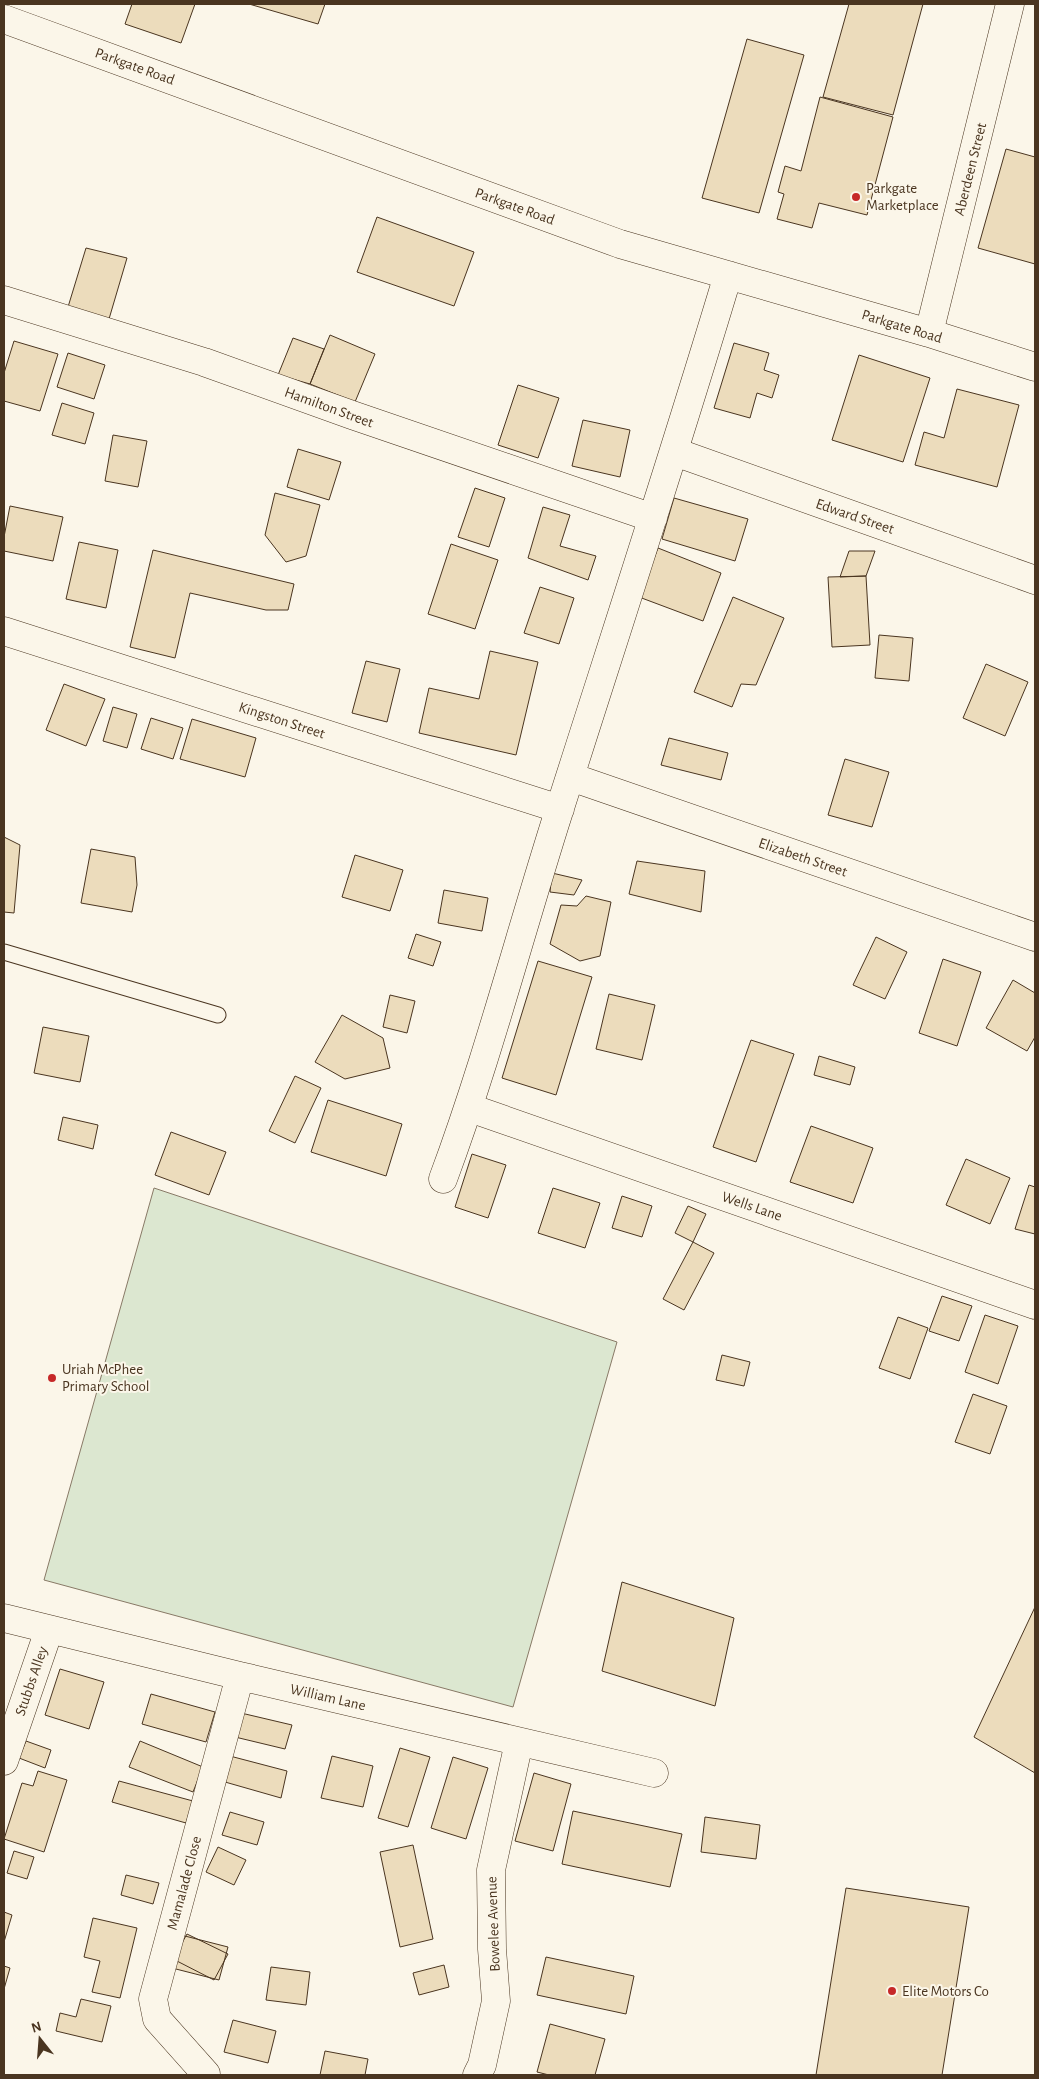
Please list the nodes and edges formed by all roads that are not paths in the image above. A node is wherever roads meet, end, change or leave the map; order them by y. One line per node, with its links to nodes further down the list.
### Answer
1 (1010, 4): 5 (street, Aberdeen Street)
2 (4, 18): 3 (street, Parkgate Road)
3 (728, 275): 5 (street, Parkgate Road); 7 (street)
4 (4, 300): 8 (street, Hamilton Street)
5 (929, 333): 6 (street, Parkgate Road)
6 (1035, 367)
7 (675, 452): 8 (street); 9 (street, Edward Street)
8 (653, 518): 11 (street)
9 (1035, 580)
10 (4, 630): 12 (street, Kingston Street)
11 (571, 777): 12 (street); 13 (street, Elizabeth Street)
12 (560, 809): 16 (street)
13 (1035, 936)
14 (4, 952): 15 (lane)
15 (218, 1015)
16 (470, 1108): 17 (street); 18 (street, Wells Lane)
17 (443, 1179)
18 (1035, 1304)
19 (4, 1618): 20 (street, William Lane)
20 (48, 1630): 21 (street, William Lane); 23 (street, Stubbs Alley)
21 (240, 1676): 22 (street, William Lane); 25 (street, Mamalade Close)
22 (519, 1742): 24 (street, William Lane); 26 (street, Bowelee Avenue)
23 (4, 1762)
24 (654, 1773)
25 (206, 2074)
26 (477, 2075)

